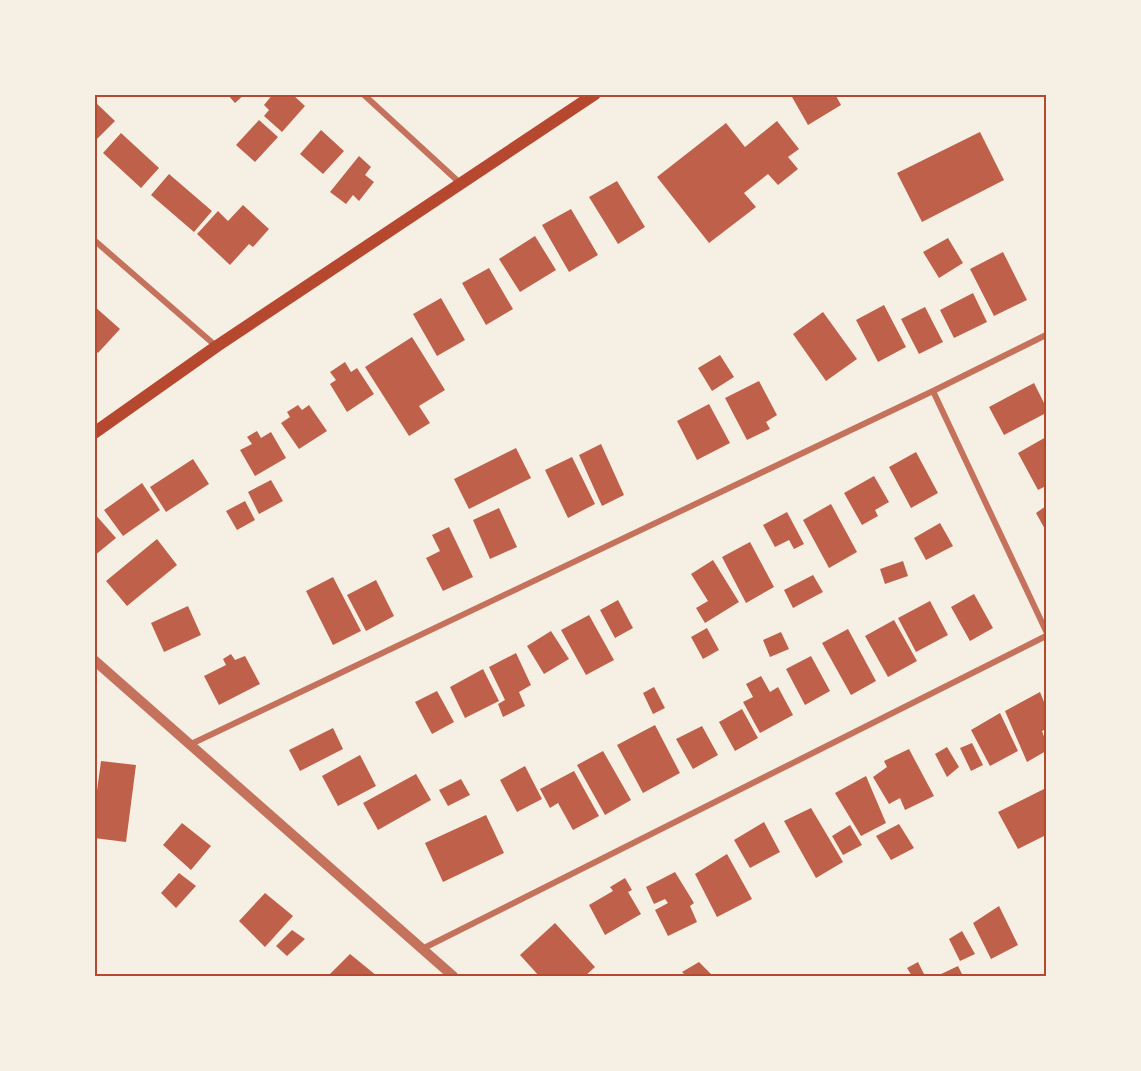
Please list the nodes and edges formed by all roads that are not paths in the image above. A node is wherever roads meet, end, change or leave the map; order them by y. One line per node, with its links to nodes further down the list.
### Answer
1 (363, 94): 3 (street)
2 (595, 94): 3 (main road)
3 (460, 183): 6 (main road)
4 (94, 240): 6 (street)
5 (1047, 335): 7 (street)
6 (217, 346): 8 (main road)
7 (933, 391): 9 (street); 12 (street)
8 (94, 433)
9 (1047, 632)
10 (1047, 636): 13 (street)
11 (94, 660): 12 (street)
12 (189, 745): 13 (street)
13 (422, 949): 14 (street)
14 (453, 976)

